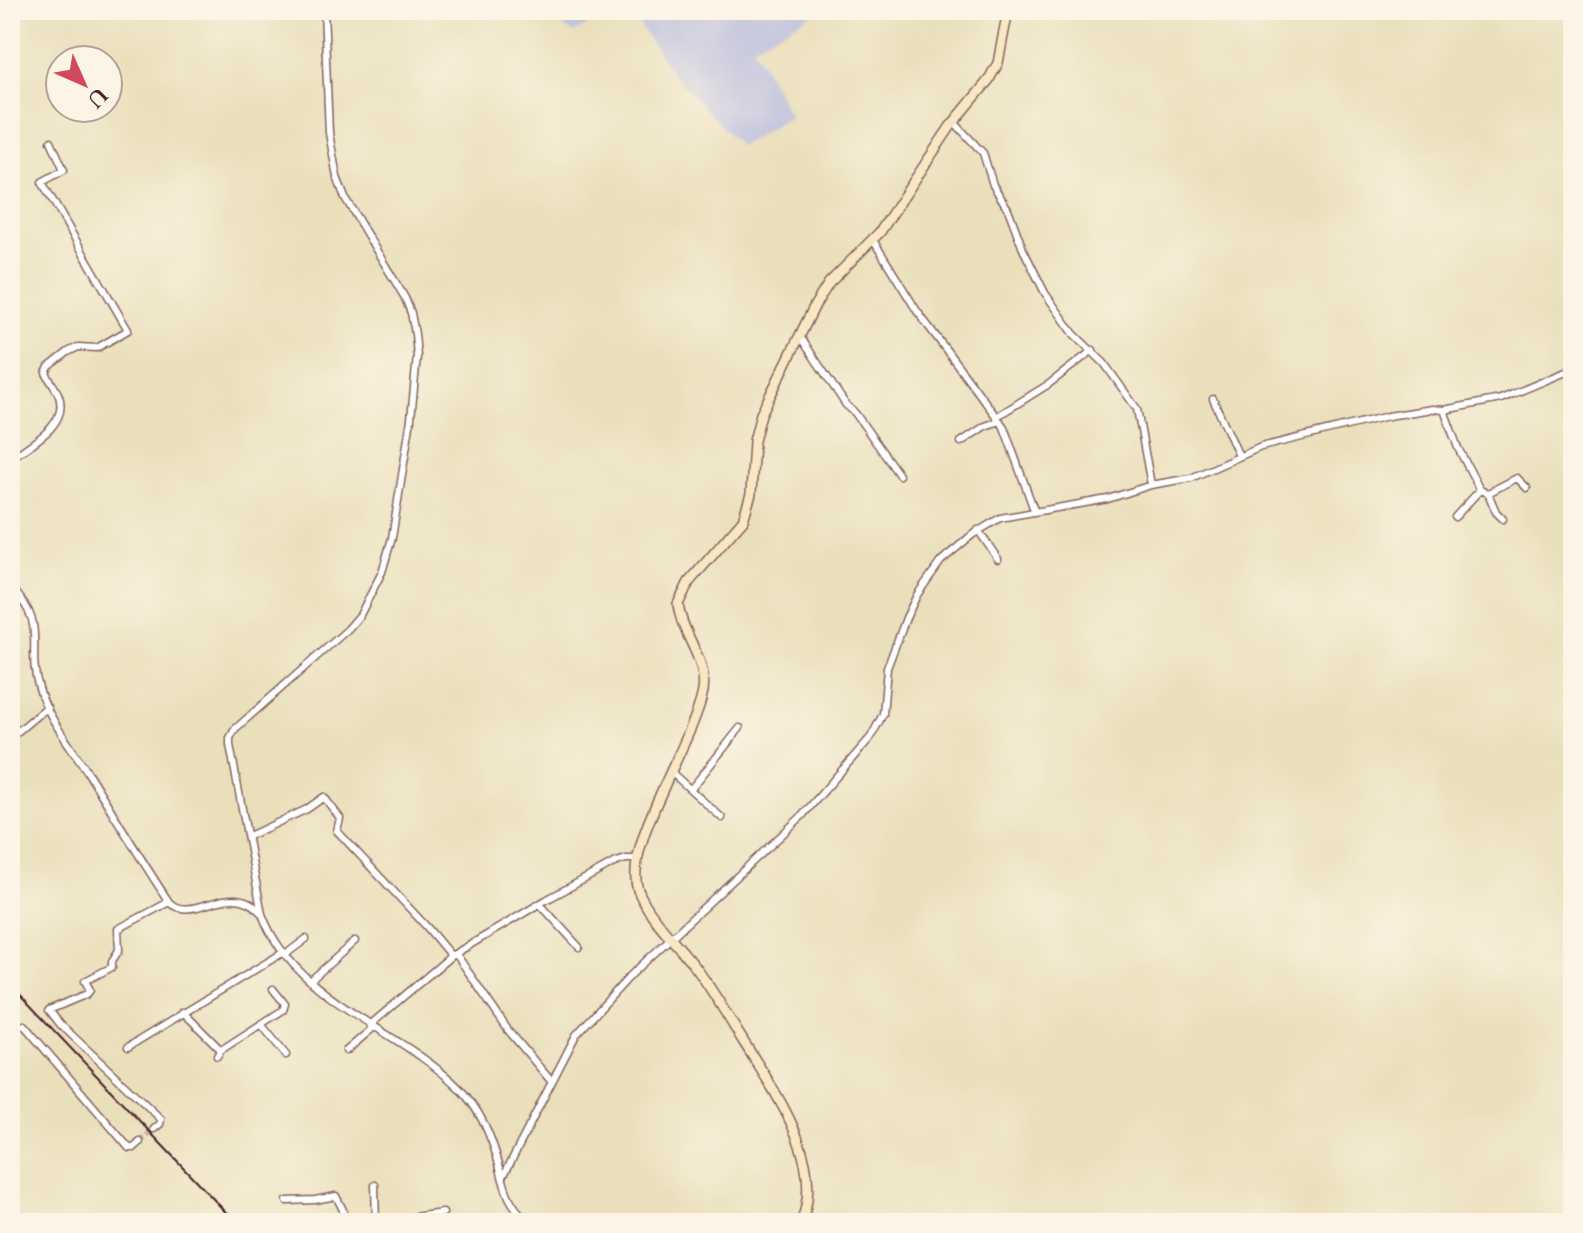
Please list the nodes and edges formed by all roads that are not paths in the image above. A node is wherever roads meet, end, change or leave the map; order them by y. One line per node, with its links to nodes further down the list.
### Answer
1 (324, 10): 33 (street)
2 (1008, 10): 3 (street)
3 (955, 123): 5 (street); 7 (street)
4 (51, 141): 14 (street)
5 (873, 240): 6 (street); 11 (street)
6 (801, 338): 15 (street); 30 (street)
7 (1093, 350): 11 (street); 16 (street)
8 (1573, 369): 10 (street)
9 (1213, 399): 13 (street)
10 (1444, 410): 13 (street); 18 (street)
11 (998, 419): 12 (street); 20 (street)
12 (961, 442)
13 (1239, 456): 16 (street)
14 (10, 459)
15 (899, 475)
16 (1151, 485): 20 (street)
17 (1527, 488): 19 (street)
18 (1480, 490): 19 (street); 21 (street)
19 (1488, 493): 22 (street)
20 (1034, 510): 23 (street)
21 (1455, 517)
22 (1503, 519)
23 (978, 530): 24 (street); 38 (street)
24 (998, 559)
25 (10, 587): 26 (street)
26 (13, 596): 27 (street)
27 (47, 707): 29 (street); 35 (street)
28 (740, 728): 31 (street)
29 (10, 738)
30 (672, 773): 31 (street); 34 (street)
31 (691, 789): 32 (street)
32 (722, 818)
33 (249, 836): 37 (street); 43 (street)
34 (636, 859): 36 (street); 38 (street)
35 (169, 902): 37 (street); 54 (street)
36 (540, 904): 41 (street); 43 (street)
37 (262, 914): 42 (street)
38 (671, 937): 53 (street); 65 (street)
39 (306, 939): 42 (street)
40 (355, 941): 44 (street)
41 (579, 947)
42 (285, 953): 44 (street); 46 (street)
43 (453, 955): 49 (street); 53 (street)
44 (311, 980): 49 (street)
45 (273, 989): 47 (street)
46 (183, 1012): 47 (street); 50 (street)
47 (261, 1024): 52 (street)
48 (24, 1025): 55 (street)
49 (372, 1026): 51 (street); 56 (street)
50 (128, 1047)
51 (346, 1051)
52 (286, 1055)
53 (551, 1081): 56 (street)
54 (154, 1129)
55 (140, 1142)
56 (503, 1177): 64 (street)
57 (375, 1185): 60 (street)
58 (287, 1201): 62 (street)
59 (443, 1213): 61 (street)
60 (376, 1222): 61 (street); 63 (street)
61 (386, 1222)
62 (341, 1223)
63 (370, 1223)
64 (528, 1223)
65 (801, 1223)

